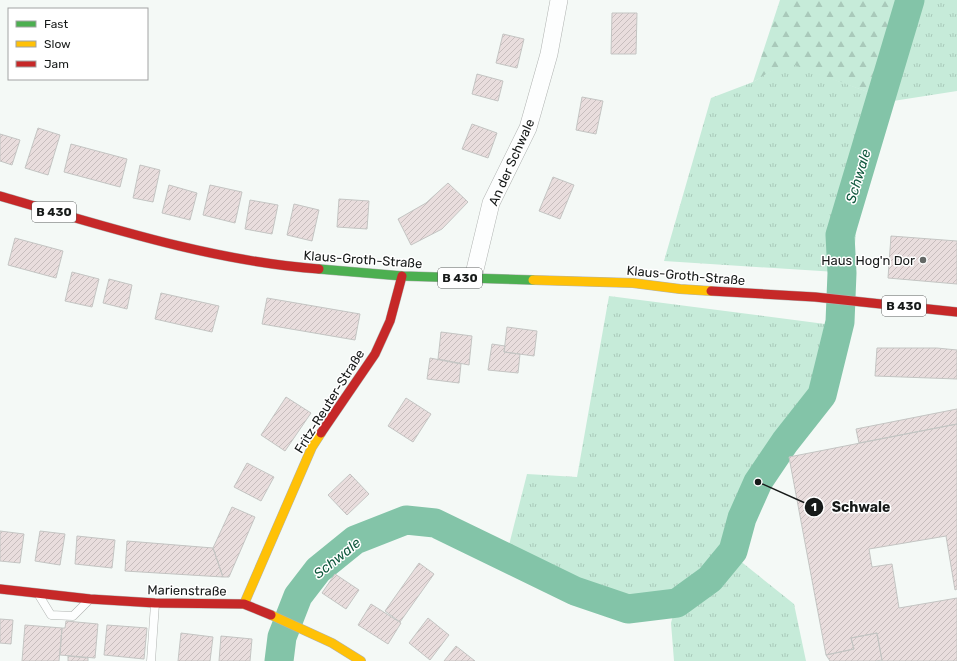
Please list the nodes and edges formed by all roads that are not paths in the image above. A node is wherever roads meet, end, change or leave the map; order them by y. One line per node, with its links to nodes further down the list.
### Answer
1 (559, 0): 4 (street, An der Schwale)
2 (0, 196): 3 (main road, Klaus-Groth-Straße / B 430)
3 (402, 276): 4 (main road, Klaus-Groth-Straße / B 430); 10 (main road, Fritz-Reuter-Straße)
4 (473, 278): 5 (main road, Klaus-Groth-Straße / B 430)
5 (957, 312)
6 (0, 589): 7 (main road, Marienstraße)
7 (37, 593): 8 (main road, Marienstraße); 8 (lane)
8 (90, 599): 9 (main road, Marienstraße)
9 (155, 603): 10 (main road, Marienstraße); 11 (lane)
10 (244, 604): 12 (main road, Marienstraße)
11 (151, 661)
12 (361, 661)

